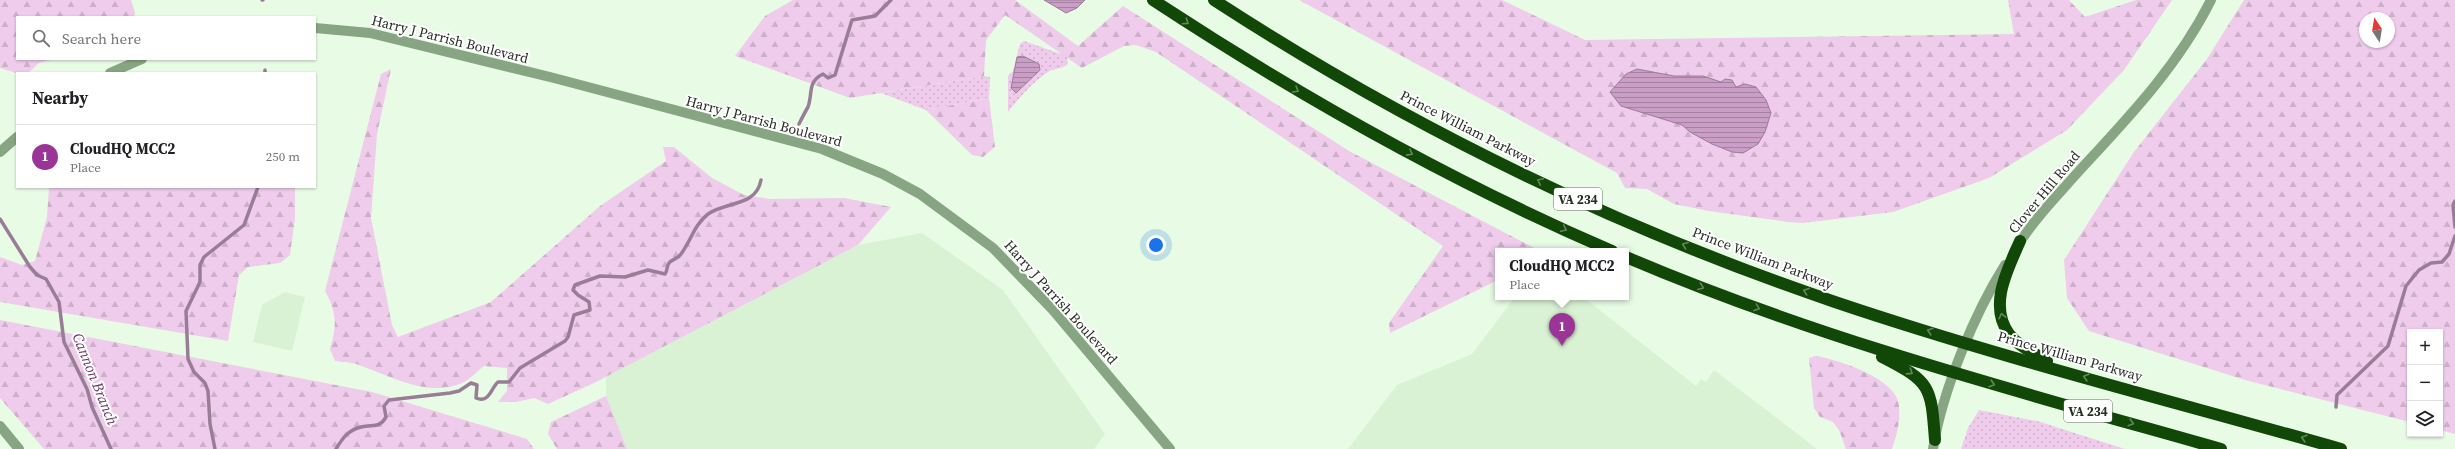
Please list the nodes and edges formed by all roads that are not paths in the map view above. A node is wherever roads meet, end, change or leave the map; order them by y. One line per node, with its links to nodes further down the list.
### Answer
1 (1153, 0): 10 (highway, VA 234, one-way to 10)
2 (1214, 0): 13 (highway, Prince William Parkway / VA 234, one-way to 2)
3 (2211, 0): 9 (street, Clover Hill Road)
4 (316, 28): 19 (street, Harry J Parrish Boulevard)
5 (140, 60): 6 (street)
6 (112, 72)
7 (16, 138): 8 (street)
8 (0, 152)
9 (2020, 241): 13 (street, Clover Hill Road); 14 (highway, one-way to 9)
10 (1605, 248)
11 (1629, 258): 12 (highway, VA 234, one-way to 12)
12 (1851, 341): 15 (highway, VA 234); 17 (highway, one-way to 17)
13 (1967, 342): 14 (highway, Prince William Parkway / VA 234); 15 (street, Clover Hill Road)
14 (2060, 369): 21 (highway, Prince William Parkway / VA 234, one-way to 14)
15 (1955, 373): 17 (street, Clover Hill Road); 20 (highway, VA 234, one-way to 20)
16 (0, 426): 18 (street)
17 (1934, 444)
18 (19, 449)
19 (1170, 449)
20 (2221, 449)
21 (2341, 449)

